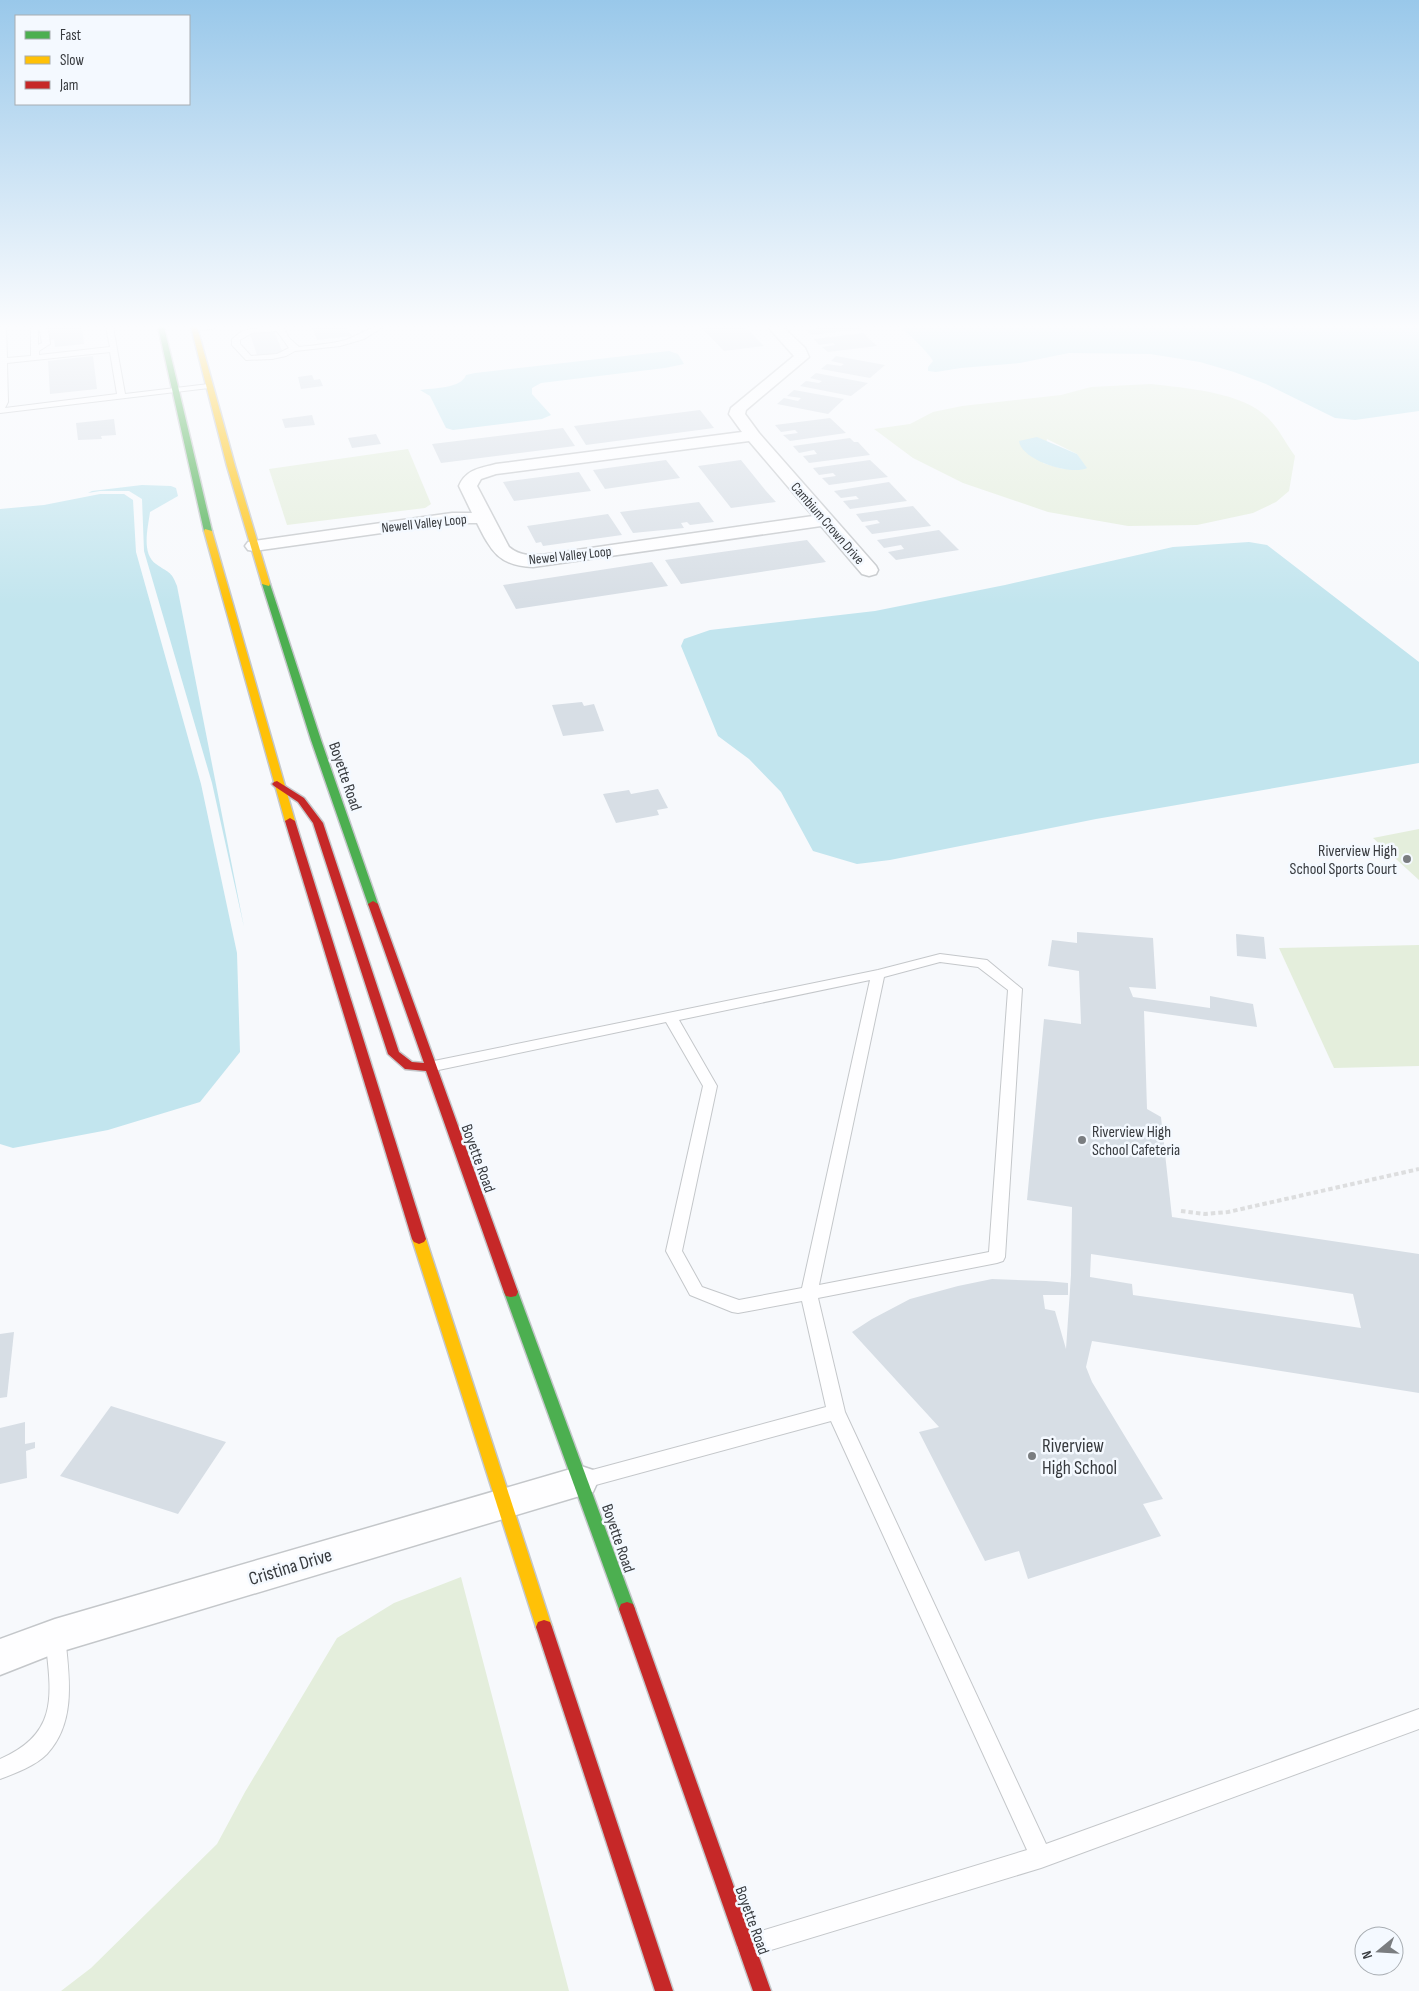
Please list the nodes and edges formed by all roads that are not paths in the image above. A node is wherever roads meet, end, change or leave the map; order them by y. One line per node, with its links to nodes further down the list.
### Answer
1 (182, 420): 5 (main road)
2 (218, 420): 9 (main road, Boyette Road)
3 (739, 420): 4 (street, Cambium Crown Drive)
4 (752, 436): 7 (street, Newel Valley Loop); 8 (street, Cambium Crown Drive)
5 (193, 464): 6 (main road); 11 (main road)
6 (208, 470)
7 (484, 518): 8 (street, Newel Valley Loop); 9 (street, Newell Valley Loop)
8 (825, 520): 10 (street, Cambium Crown Drive)
9 (252, 550): 14 (main road, Boyette Road)
10 (869, 570)
11 (277, 784): 14 (main road); 18 (main road)
12 (878, 974): 13 (lane); 15 (lane); 15 (lane)
13 (670, 1017): 14 (lane); 15 (lane)
14 (429, 1067): 17 (main road, Boyette Road)
15 (809, 1294): 16 (lane)
16 (836, 1412): 17 (lane); 23 (lane)
17 (581, 1481): 18 (street, Cristina Drive); 24 (main road, Boyette Road)
18 (503, 1503): 19 (street, Cristina Drive); 25 (main road)
19 (55, 1636): 20 (street, Cristina Drive); 22 (lane)
20 (0, 1657)
21 (1419, 1719): 23 (lane)
22 (0, 1769)
23 (1041, 1857): 24 (lane)
24 (745, 1947): 26 (main road, Boyette Road)
25 (664, 1991)
26 (762, 1991)

